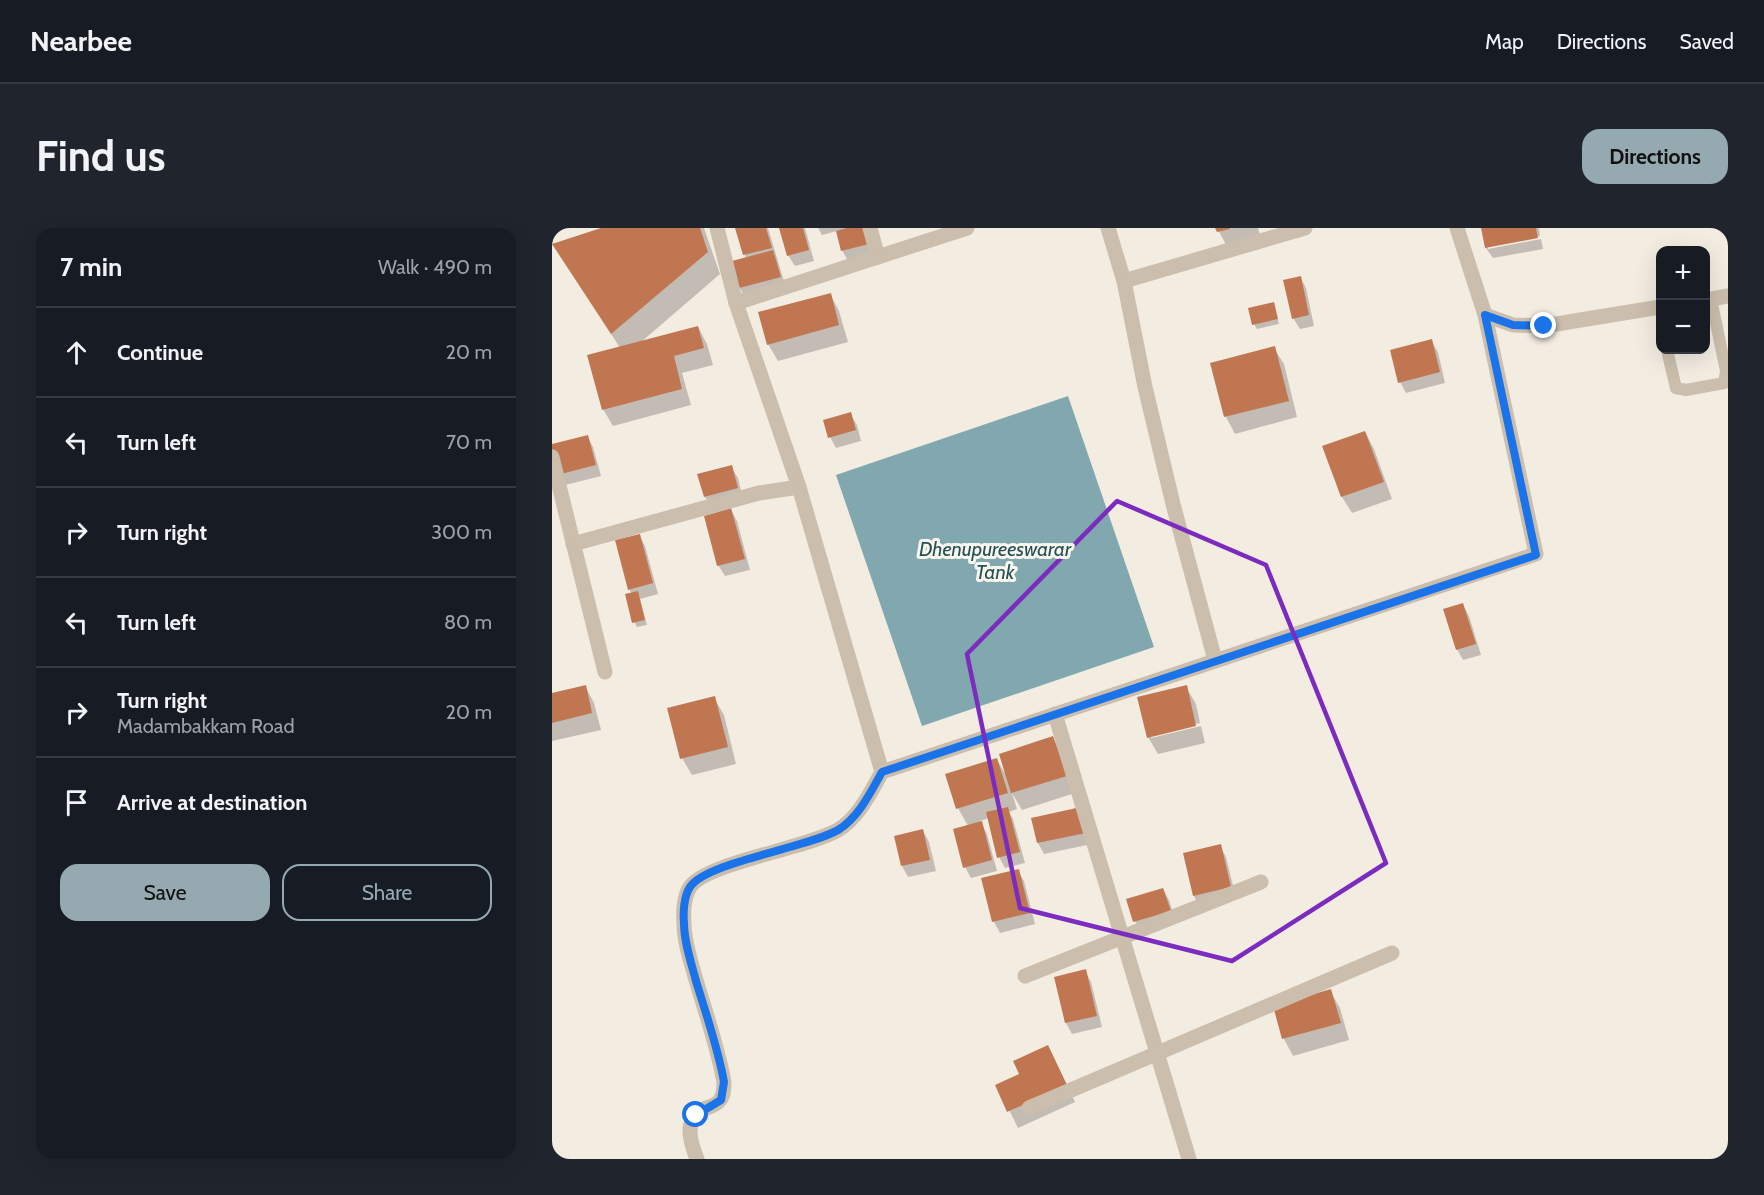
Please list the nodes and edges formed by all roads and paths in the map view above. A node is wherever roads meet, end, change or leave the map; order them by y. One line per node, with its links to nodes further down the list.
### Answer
1 (717, 228): 12 (street)
2 (870, 228): 7 (street)
3 (967, 228): 7 (street)
4 (1108, 228): 8 (street)
5 (1305, 228): 8 (street)
6 (1457, 228): 14 (street)
7 (878, 257): 12 (street)
8 (1124, 281): 22 (street)
9 (1728, 296): 10 (street)
10 (1710, 299)
11 (1708, 300): 15 (lane)
12 (736, 303): 19 (street)
13 (1656, 312): 14 (street)
14 (1485, 315): 22 (street)
15 (1719, 336): 16 (lane); 17 (lane)
16 (1710, 337)
17 (1668, 354)
18 (552, 457): 20 (street)
19 (799, 487): 21 (street); 25 (street)
20 (555, 490): 21 (street)
21 (573, 544): 23 (street)
22 (1215, 660): 24 (street)
23 (605, 672)
24 (1055, 714): 25 (street); 27 (street)
25 (882, 772): 32 (street)
26 (1261, 882): 27 (street)
27 (1122, 938): 29 (street); 30 (street)
28 (1392, 953): 30 (street)
29 (1025, 976)
30 (1157, 1053): 31 (street); 33 (street)
31 (1029, 1108)
32 (696, 1159)
33 (1189, 1159)

